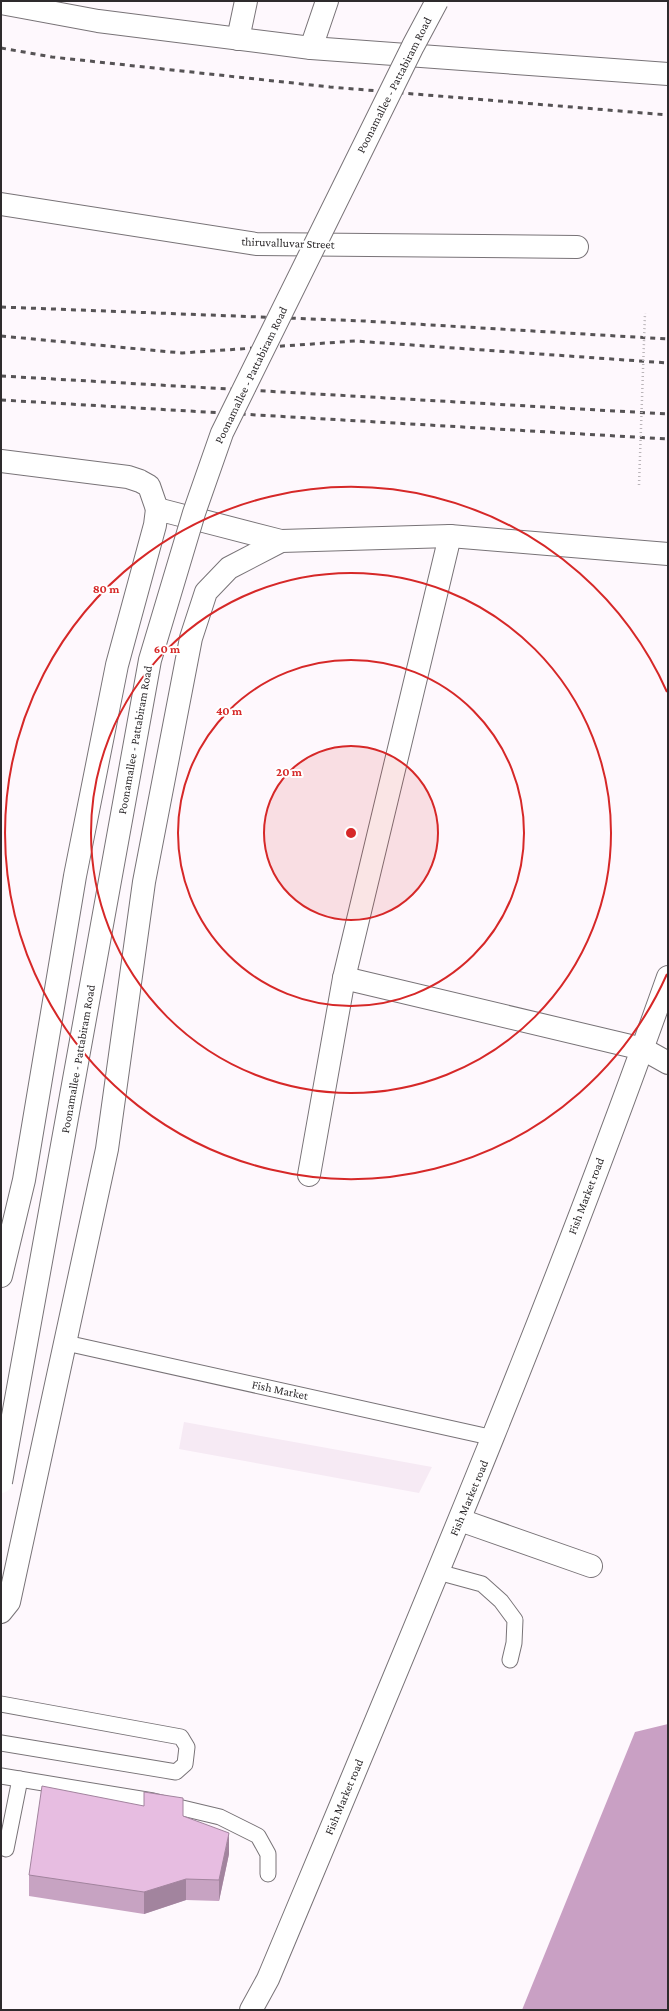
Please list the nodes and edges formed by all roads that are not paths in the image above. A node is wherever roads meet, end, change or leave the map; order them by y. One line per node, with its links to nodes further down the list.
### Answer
1 (246, 1): 5 (street)
2 (327, 1): 6 (street)
3 (437, 1): 23 (street, Poonamallee - Pattabiram Road, bridge)
4 (1, 3): 5 (street)
5 (238, 39): 6 (street)
6 (311, 48): 7 (street)
7 (668, 74)
8 (1, 204): 9 (street, thiruvalluvar Street)
9 (577, 247)
10 (1, 461): 11 (street)
11 (157, 509): 13 (street); 20 (street)
12 (450, 536): 13 (street); 14 (street); 16 (street)
13 (281, 541): 21 (street)
14 (668, 554)
15 (668, 977): 17 (street, Fish Market road)
16 (344, 978): 17 (street); 19 (street)
17 (643, 1049): 18 (street); 22 (street, Fish Market road)
18 (668, 1063)
19 (309, 1175)
20 (2, 1268)
21 (66, 1343): 22 (lane, Fish Market); 27 (street)
22 (494, 1438): 24 (street, Fish Market road)
23 (1, 1482)
24 (460, 1520): 25 (street); 26 (street, Fish Market road)
25 (591, 1566)
26 (438, 1572): 28 (lane); 35 (street, Fish Market road)
27 (1, 1612)
28 (510, 1660)
29 (1, 1704): 30 (lane)
30 (1, 1743)
31 (1, 1776): 32 (lane)
32 (20, 1779): 33 (lane); 34 (lane)
33 (6, 1849)
34 (268, 1874)
35 (251, 2010)

